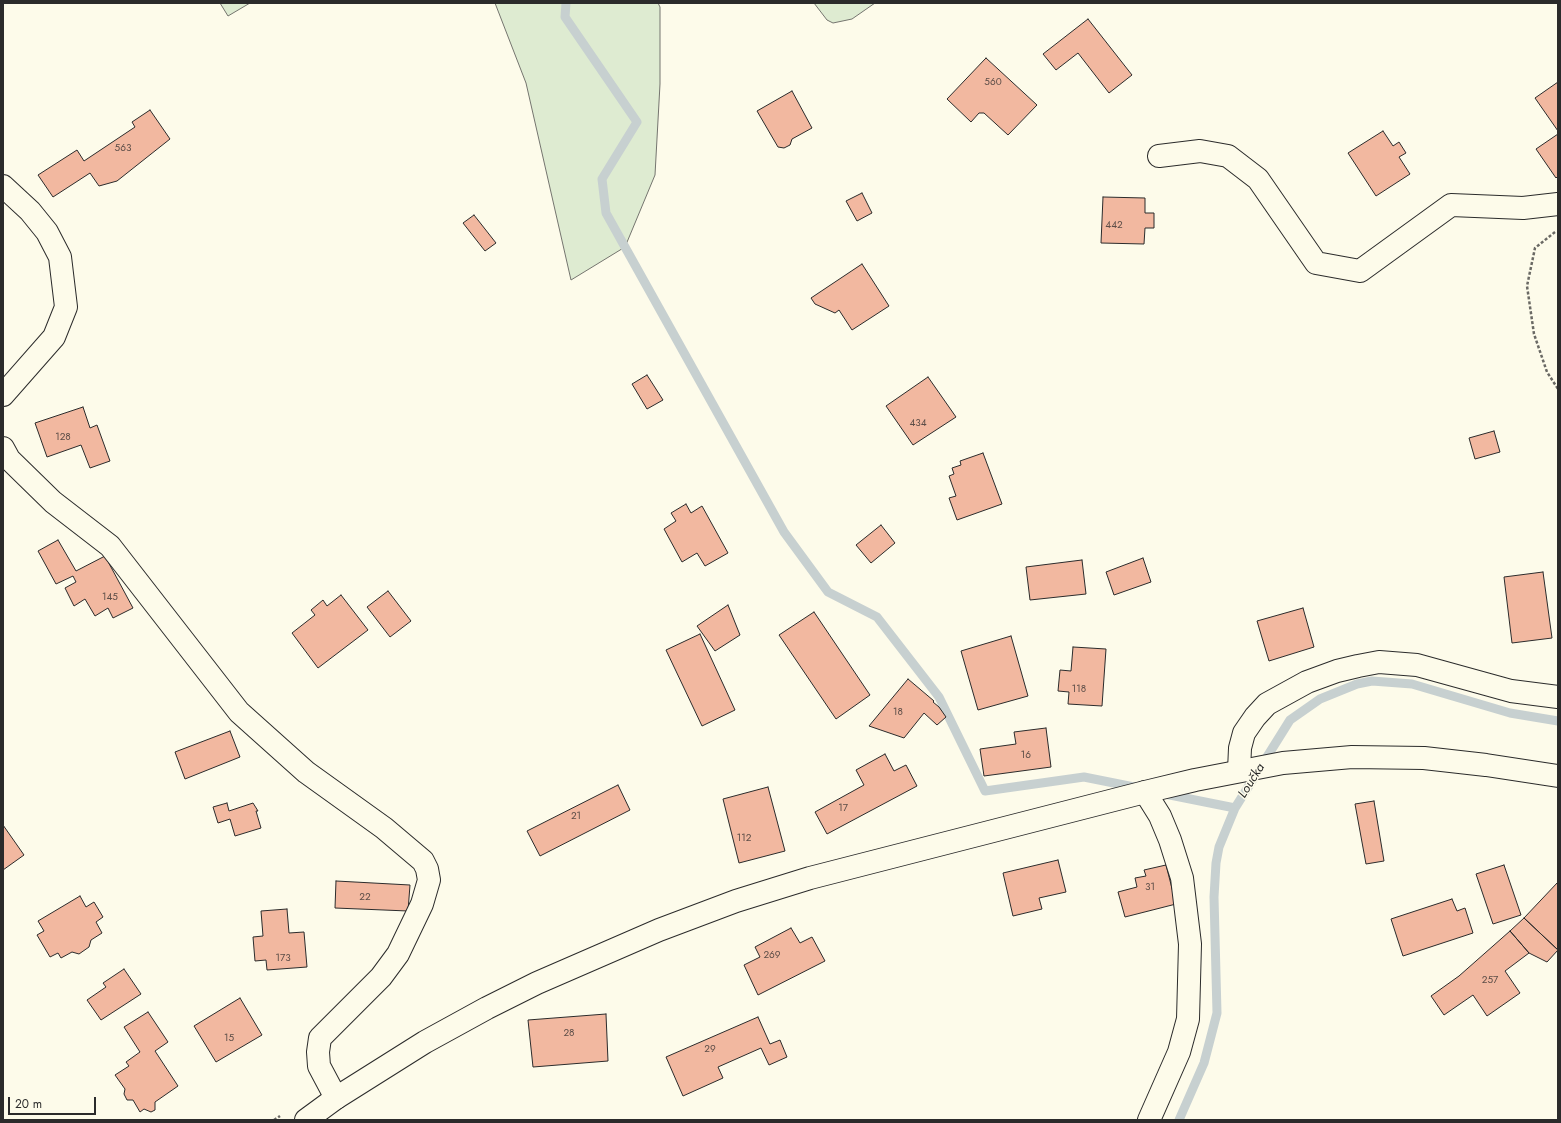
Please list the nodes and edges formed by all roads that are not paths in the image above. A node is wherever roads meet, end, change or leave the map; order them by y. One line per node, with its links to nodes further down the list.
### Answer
1 (1159, 156): 3 (street)
2 (3, 186): 4 (street)
3 (1558, 204)
4 (3, 395)
5 (3, 448): 10 (street)
6 (1558, 697): 7 (street)
7 (1239, 771): 8 (street); 9 (street)
8 (1558, 776)
9 (1145, 792): 10 (street); 12 (street)
10 (336, 1098): 11 (street)
11 (306, 1120)
12 (1149, 1120)

